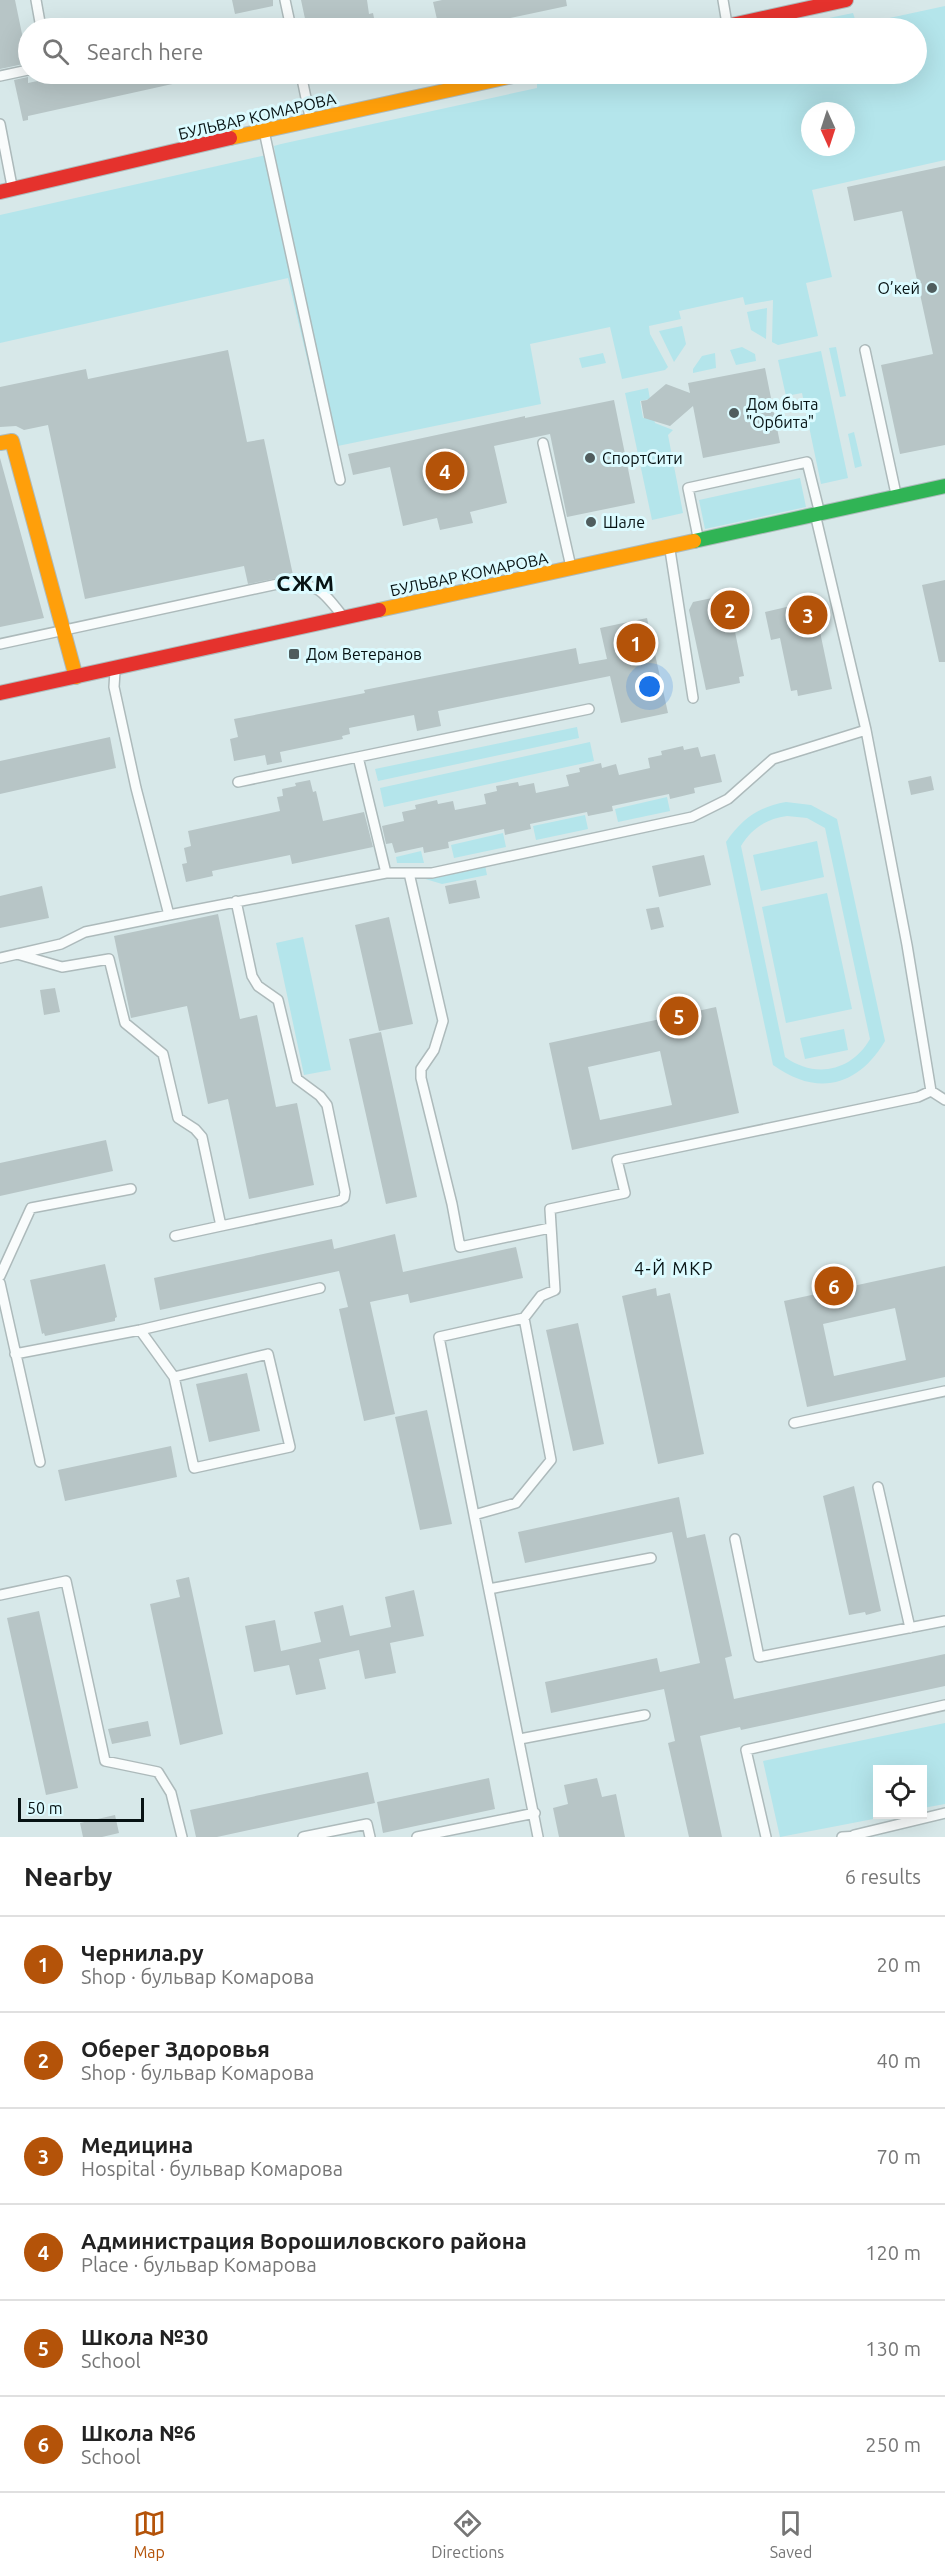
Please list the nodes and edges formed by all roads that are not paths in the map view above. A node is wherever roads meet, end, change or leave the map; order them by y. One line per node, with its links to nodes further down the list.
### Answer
1 (36, 0): 5 (lane)
2 (285, 0): 6 (lane)
3 (723, 0): 7 (lane)
4 (846, 0): 8 (street)
5 (39, 18)
6 (289, 18)
7 (723, 18)
8 (764, 18)
9 (18, 72): 10 (lane)
10 (0, 76)
11 (303, 84): 13 (lane)
12 (475, 84): 13 (street, БУЛЬВАР КОМАРОВА)
13 (310, 119): 15 (street, БУЛЬВАР КОМАРОВА)
14 (0, 124): 16 (lane)
15 (264, 131): 16 (street, БУЛЬВАР КОМАРОВА); 20 (lane)
16 (6, 190)
17 (865, 350): 22 (lane)
18 (0, 443): 28 (street)
19 (543, 443): 26 (lane)
20 (340, 480)
21 (945, 486): 22 (street, БУЛЬВАР КОМАРОВА)
22 (896, 496): 23 (street, БУЛЬВАР КОМАРОВА)
23 (818, 515): 24 (street, БУЛЬВАР КОМАРОВА); 24 (lane); 35 (lane)
24 (698, 541): 25 (street, БУЛЬВАР КОМАРОВА)
25 (670, 547): 26 (street, БУЛЬВАР КОМАРОВА); 33 (lane)
26 (571, 568): 27 (street, БУЛЬВАР КОМАРОВА)
27 (344, 618): 28 (lane); 30 (street, БУЛЬВАР КОМАРОВА)
28 (64, 630): 29 (lane); 31 (street)
29 (0, 644)
30 (115, 668): 31 (street, БУЛЬВАР КОМАРОВА); 41 (lane)
31 (76, 676): 32 (street, БУЛЬВАР КОМАРОВА)
32 (0, 693)
33 (693, 698)
34 (589, 709): 36 (lane)
35 (866, 730): 39 (lane); 44 (lane)
36 (358, 757): 37 (lane); 38 (lane)
37 (238, 782)
38 (386, 873): 39 (lane); 40 (lane)
39 (409, 873): 48 (lane)
40 (236, 901): 41 (lane); 47 (lane)
41 (169, 915): 42 (lane)
42 (17, 954): 43 (lane); 47 (lane)
43 (0, 958)
44 (931, 1090): 45 (lane); 48 (lane)
45 (945, 1100)
46 (131, 1189): 50 (lane)
47 (220, 1226): 49 (lane)
48 (550, 1228): 53 (lane)
49 (175, 1236)
50 (0, 1276)
51 (0, 1282): 55 (lane)
52 (320, 1288): 54 (lane)
53 (524, 1318): 61 (lane); 61 (lane)
54 (140, 1330): 55 (lane); 56 (lane)
55 (15, 1354): 59 (lane)
56 (174, 1377): 56 (lane)
57 (945, 1391): 58 (lane)
58 (794, 1423)
59 (40, 1462)
60 (878, 1487): 67 (lane)
61 (474, 1515): 64 (lane)
62 (735, 1539): 67 (lane)
63 (651, 1558): 64 (lane)
64 (489, 1589): 70 (lane)
65 (0, 1595): 74 (lane)
66 (945, 1621): 67 (lane)
67 (910, 1628)
68 (945, 1705): 79 (lane)
69 (645, 1714): 70 (lane)
70 (520, 1739): 71 (lane)
71 (535, 1813): 77 (lane); 78 (lane)
72 (945, 1814): 73 (lane)
73 (858, 1836): 80 (lane)
74 (182, 1837)
75 (303, 1837): 76 (lane)
76 (370, 1837)
77 (417, 1837)
78 (538, 1837)
79 (766, 1837)
80 (842, 1837)

